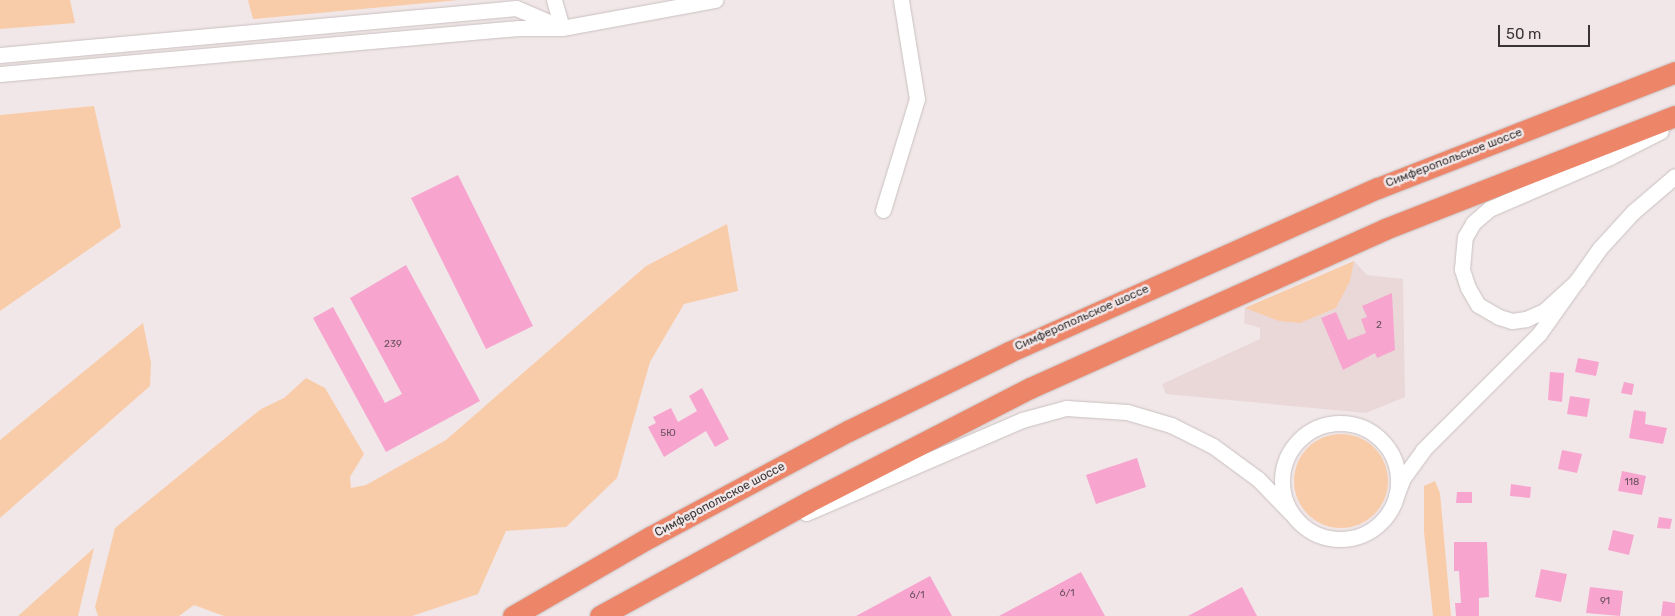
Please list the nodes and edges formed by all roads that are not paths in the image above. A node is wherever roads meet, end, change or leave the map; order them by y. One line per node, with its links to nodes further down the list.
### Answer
1 (554, 0): 4 (street)
2 (715, 0): 4 (street)
3 (901, 0): 11 (street)
4 (562, 28): 5 (street); 7 (street)
5 (0, 54)
6 (1675, 72): 16 (highway, Симферопольское шоссе)
7 (0, 74)
8 (1675, 116): 15 (highway)
9 (1675, 124): 12 (street)
10 (1675, 176): 12 (street)
11 (883, 210)
12 (1578, 280): 13 (street)
13 (1396, 496): 14 (street); 14 (street)
14 (1291, 513): 15 (street)
15 (706, 556): 17 (highway)
16 (513, 616)
17 (600, 616)

